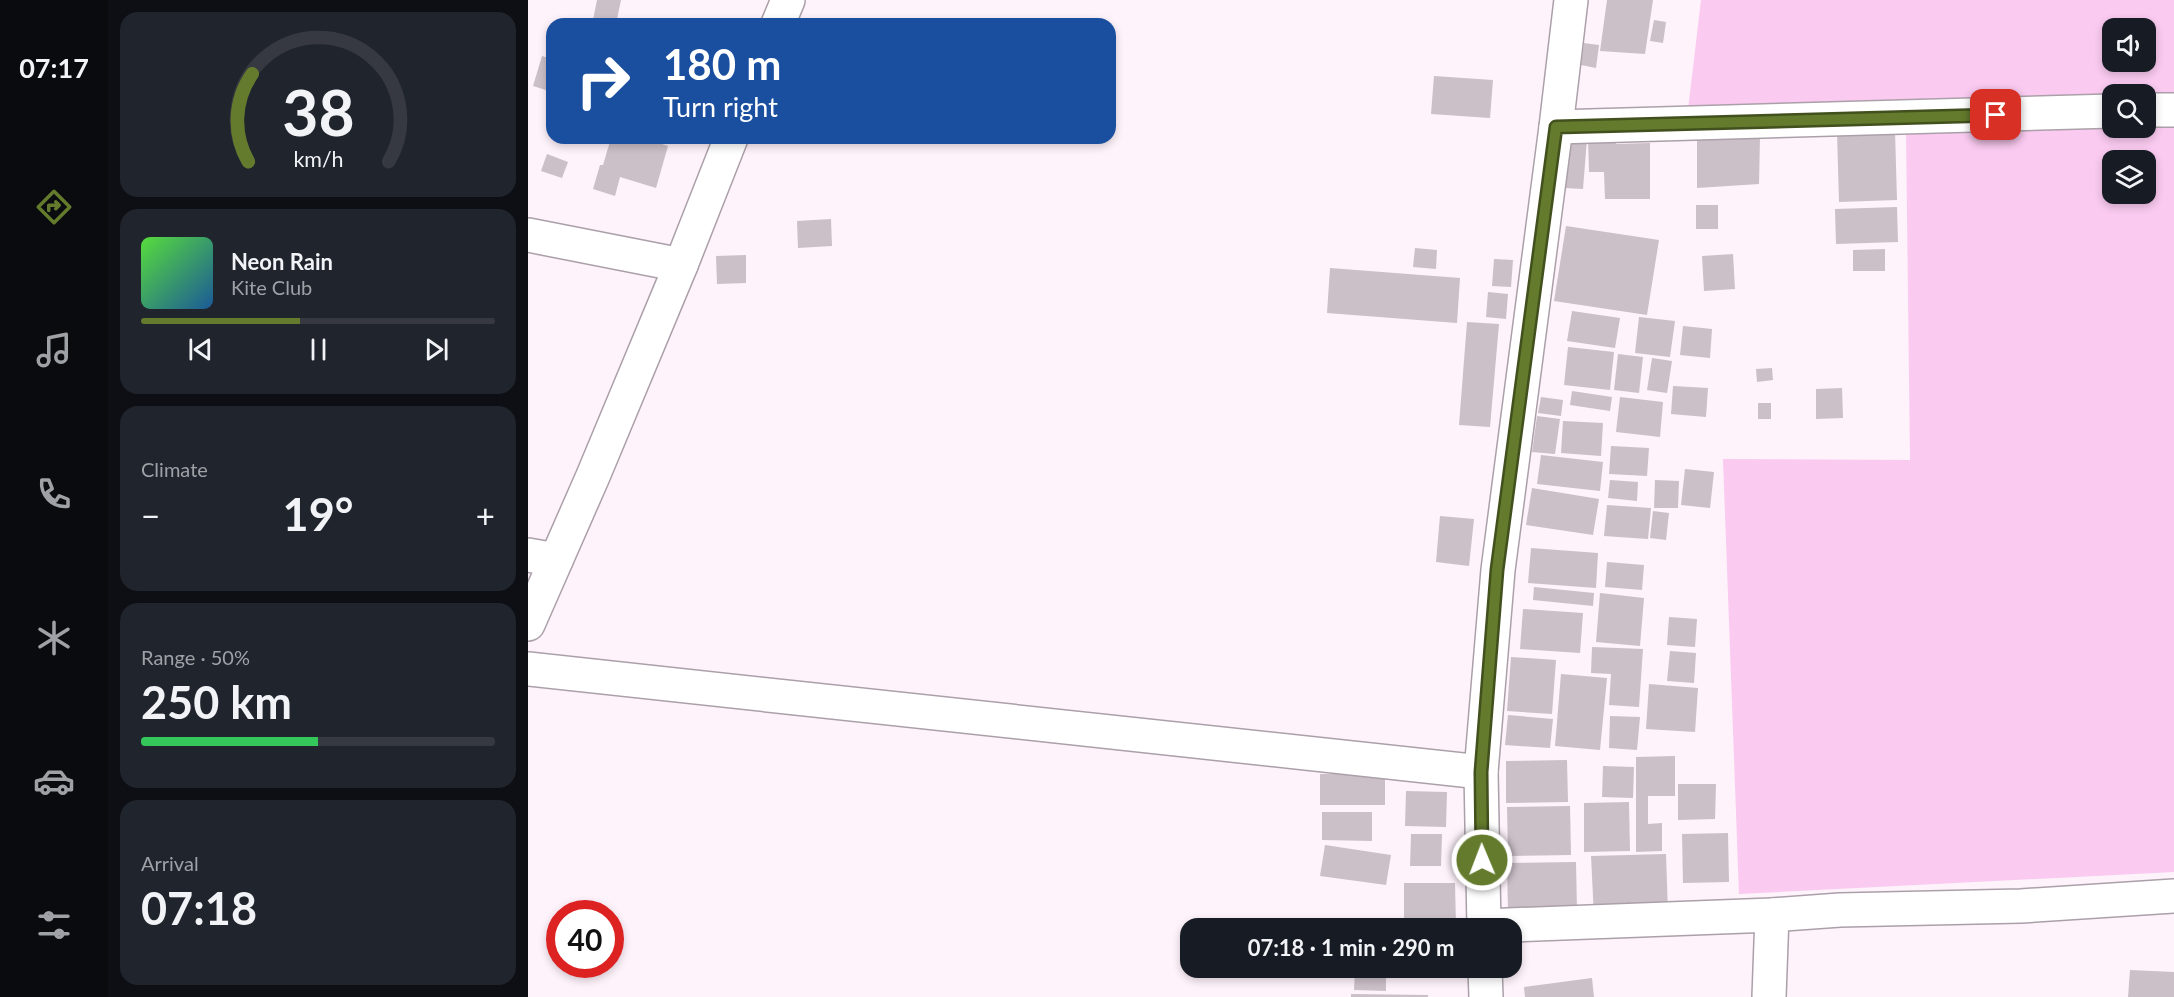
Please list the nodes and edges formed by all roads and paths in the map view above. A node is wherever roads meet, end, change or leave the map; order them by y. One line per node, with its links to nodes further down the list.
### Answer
1 (788, 0): 3 (street)
2 (1571, 0): 7 (street)
3 (780, 18)
4 (2156, 110): 5 (street)
5 (2174, 110)
6 (2102, 111): 7 (street)
7 (1556, 127): 14 (street)
8 (729, 144): 10 (street)
9 (528, 235): 10 (street)
10 (681, 265): 11 (street)
11 (542, 558): 12 (street)
12 (528, 624)
13 (528, 669): 14 (street)
14 (1481, 772): 17 (street)
15 (2174, 896): 16 (street)
16 (1772, 915): 18 (street); 21 (street)
17 (1484, 918)
18 (1522, 925)
19 (1485, 978): 20 (street)
20 (1486, 997)
21 (1769, 997)

